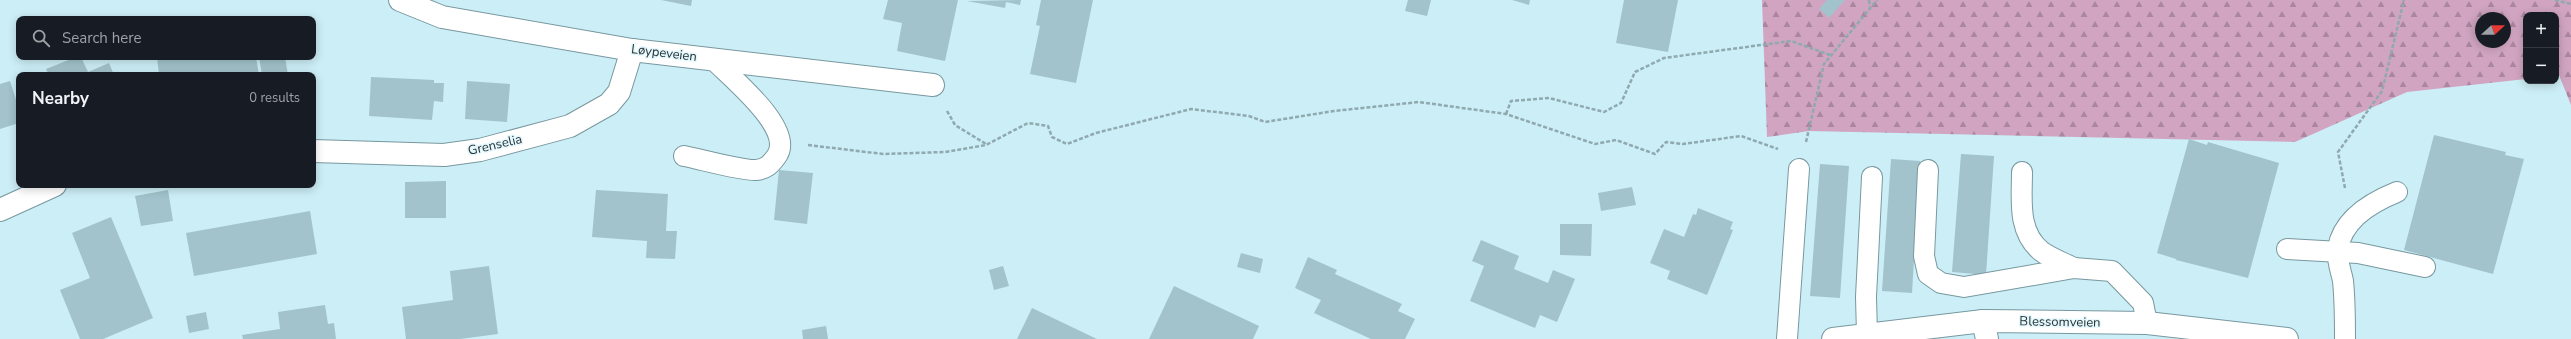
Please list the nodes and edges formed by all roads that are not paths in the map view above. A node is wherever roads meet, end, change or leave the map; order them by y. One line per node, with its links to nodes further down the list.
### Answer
1 (400, 0): 2 (street, Løypeveien)
2 (632, 50): 3 (street, Løypeveien); 5 (street, Grenselia)
3 (713, 59): 4 (street, Løypeveien); 6 (lane)
4 (933, 85)
5 (316, 151)
6 (684, 156)
7 (1799, 169): 21 (lane)
8 (1928, 170): 16 (lane)
9 (2022, 172): 16 (lane)
10 (1872, 177): 20 (lane)
11 (49, 188): 13 (street)
12 (2397, 192): 15 (lane)
13 (0, 210)
14 (2287, 249): 15 (lane)
15 (2337, 250): 17 (lane); 24 (lane)
16 (2074, 268): 18 (lane)
17 (2425, 268)
18 (2147, 323): 19 (street, Blessomveien); 23 (street, Blessomveien)
19 (1985, 330): 20 (street, Blessomveien)
20 (1867, 334): 22 (street, Blessomveien)
21 (1787, 339)
22 (1833, 339)
23 (2287, 339)
24 (2345, 339)

